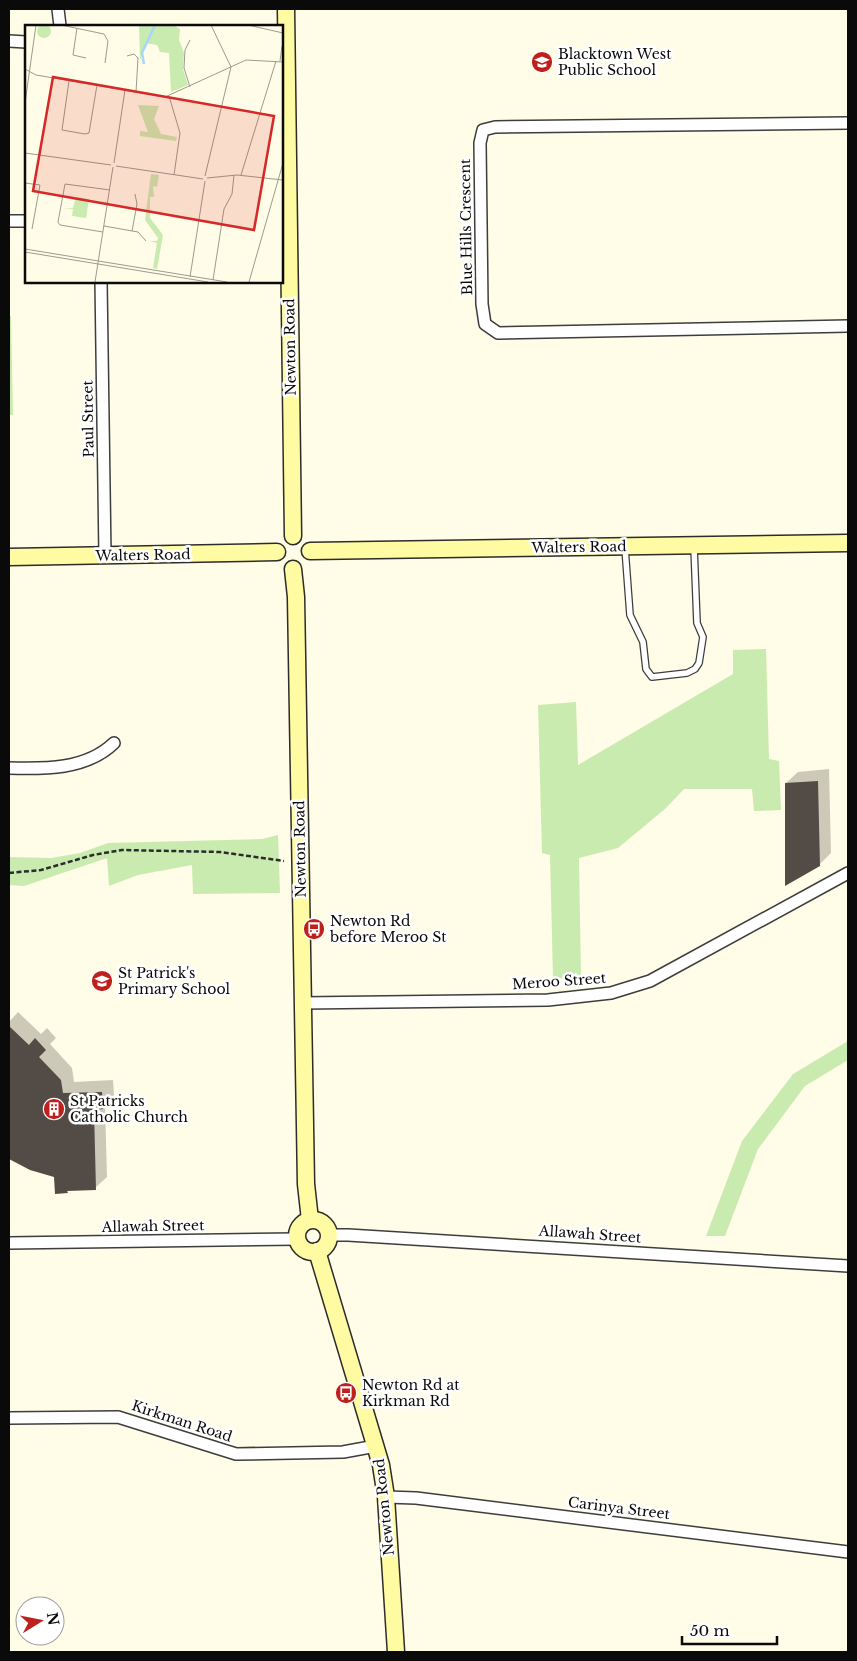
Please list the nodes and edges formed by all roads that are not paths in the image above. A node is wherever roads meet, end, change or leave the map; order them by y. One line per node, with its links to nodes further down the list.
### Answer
1 (58, 9): 3 (street)
2 (286, 9): 11 (main road, Newton Road)
3 (60, 25)
4 (9, 41): 5 (street)
5 (25, 42)
6 (848, 123): 10 (street, Blue Hills Crescent)
7 (9, 221): 8 (street)
8 (25, 221)
9 (101, 282): 17 (street, Paul Street)
10 (848, 326)
11 (293, 536): 15 (main road); 16 (main road)
12 (848, 543): 13 (main road, Walters Road)
13 (693, 545): 14 (main road, Walters Road); 14 (lane)
14 (626, 546): 15 (main road, Walters Road)
15 (310, 551): 19 (main road)
16 (277, 552): 17 (main road, Walters Road); 19 (main road)
17 (105, 556): 18 (main road, Walters Road)
18 (9, 557)
19 (292, 569): 23 (main road, Newton Road)
20 (114, 743): 21 (street)
21 (9, 768)
22 (848, 873): 23 (street, Meroo Street)
23 (302, 1003): 24 (main road, Newton Road)
24 (310, 1220): 25 (main road); 26 (main road)
25 (329, 1235): 28 (main road); 29 (street, Allawah Street)
26 (297, 1239): 27 (street, Allawah Street); 28 (main road)
27 (9, 1243)
28 (317, 1251): 31 (main road, Newton Road)
29 (848, 1266)
30 (9, 1418): 31 (street, Kirkman Road)
31 (376, 1446): 32 (main road, Newton Road)
32 (386, 1497): 33 (street, Carinya Street); 34 (main road, Newton Road)
33 (848, 1552)
34 (396, 1652)

